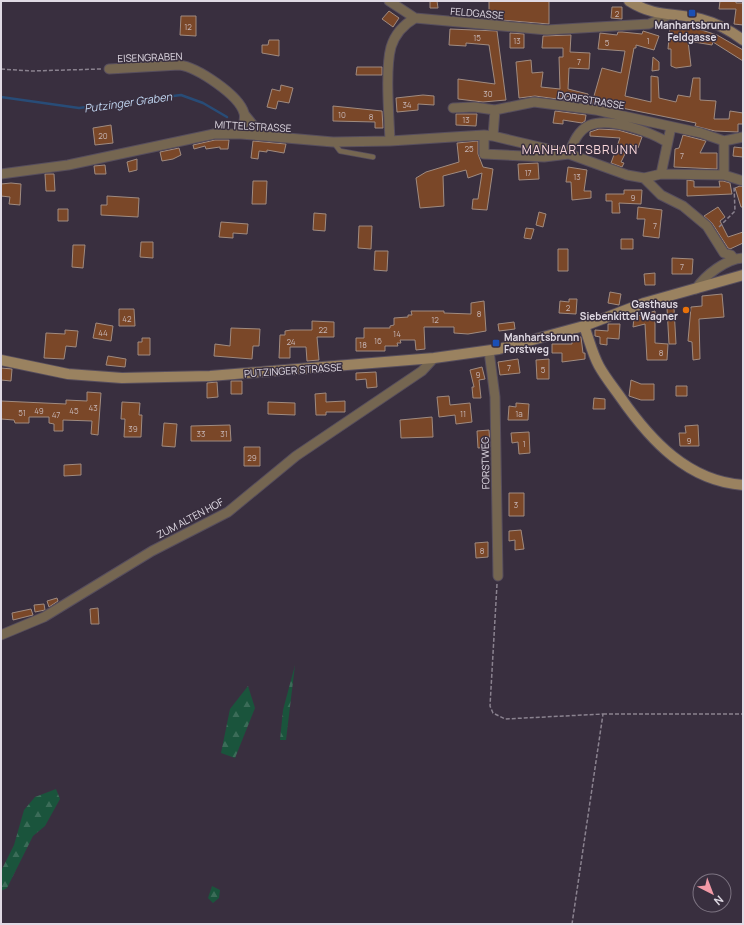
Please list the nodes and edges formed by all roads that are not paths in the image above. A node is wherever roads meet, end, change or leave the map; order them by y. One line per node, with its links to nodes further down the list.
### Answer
1 (389, 1): 4 (street)
2 (629, 1): 3 (street)
3 (667, 16): 4 (street, FELDGASSE); 5 (street)
4 (415, 18): 15 (street)
5 (743, 40)
6 (109, 69): 9 (street, EISENGRABEN)
7 (453, 108): 8 (street, DORFSTRASSE)
8 (495, 110): 10 (street, DORFSTRASSE); 12 (street, MITTELSTRASSE)
9 (245, 115): 11 (street); 13 (street, EISENGRABEN)
10 (671, 126): 16 (street, DORFSTRASSE); 18 (street)
11 (240, 134): 13 (street, MITTELSTRASSE); 21 (street, MITTELSTRASSE)
12 (488, 135): 15 (street, MITTELSTRASSE); 19 (street, MITTELSTRASSE); 19 (street, MITTELSTRASSE)
13 (262, 136): 17 (street, MITTELSTRASSE)
14 (743, 138): 16 (street)
15 (390, 141): 17 (street, MITTELSTRASSE)
16 (724, 141): 23 (street)
17 (333, 142): 20 (lane)
18 (667, 142): 19 (street, DORFSTRASSE); 22 (street)
19 (570, 154): 24 (street, MITTELSTRASSE)
20 (373, 157)
21 (1, 174)
22 (661, 174): 23 (street, MITTELSTRASSE); 24 (street, MITTELSTRASSE)
23 (728, 176): 25 (street, MITTELSTRASSE)
24 (644, 178): 26 (street)
25 (743, 181)
26 (739, 258): 28 (street)
27 (743, 275): 28 (street, PUTZINGER STRASSE)
28 (696, 289): 29 (street, PUTZINGER STRASSE)
29 (584, 326): 30 (street, PUTZINGER STRASSE); 33 (street)
30 (489, 351): 31 (street, PUTZINGER STRASSE); 34 (street, FORSTWEG)
31 (434, 358): 32 (street, PUTZINGER STRASSE); 35 (street, ZUM ALTEN HOF)
32 (1, 360)
33 (743, 485)
34 (498, 576)
35 (1, 635)

